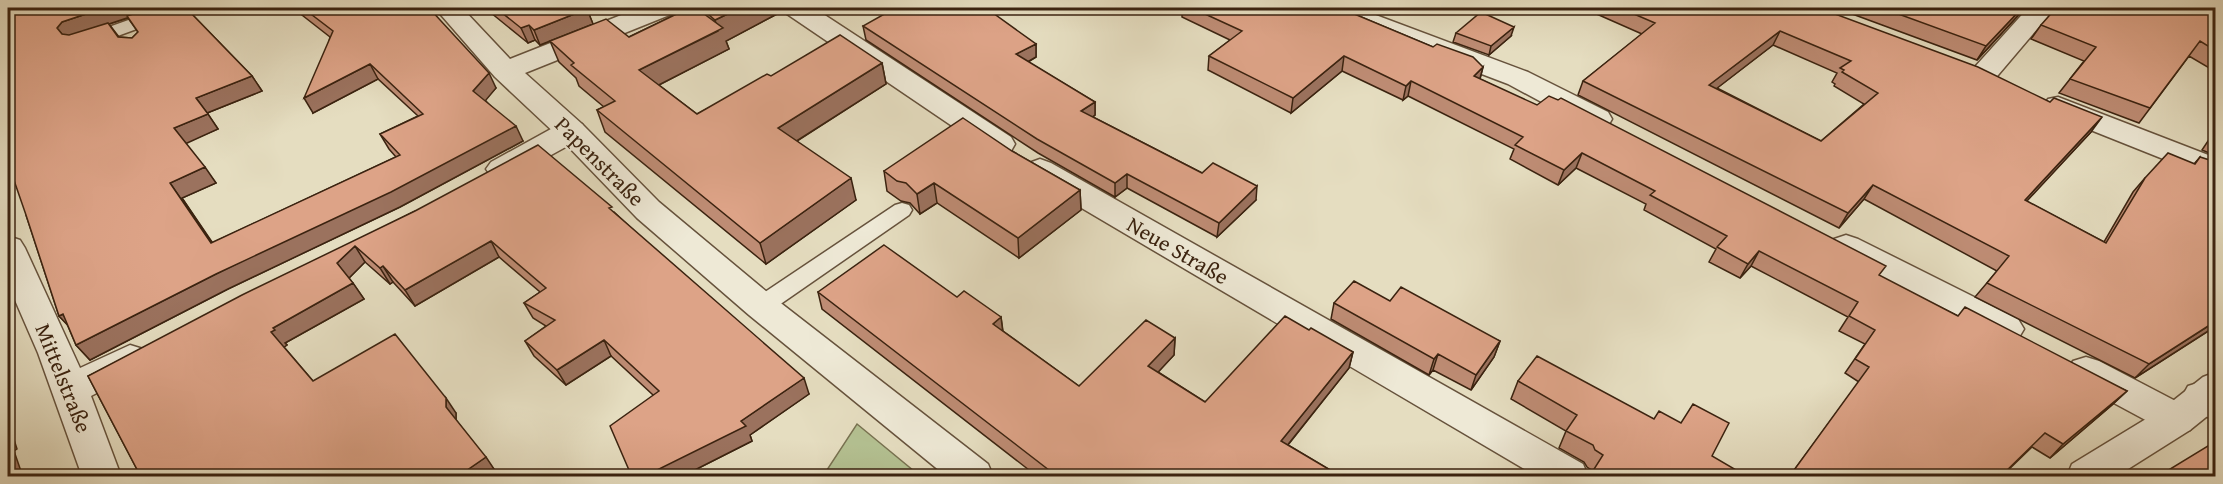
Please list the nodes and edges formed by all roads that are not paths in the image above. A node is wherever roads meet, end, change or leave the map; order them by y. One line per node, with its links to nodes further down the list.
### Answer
1 (177, 8): 7 (lane)
2 (448, 8): 10 (street, Papenstraße)
3 (662, 8): 10 (street)
4 (797, 8): 28 (street, Neue Straße)
5 (1334, 8): 14 (street)
6 (2042, 8): 11 (street)
7 (123, 27): 8 (lane); 9 (lane)
8 (80, 43)
9 (137, 47)
10 (505, 71): 13 (street, Papenstraße)
11 (1984, 75)
12 (2038, 97): 15 (street)
13 (572, 131): 16 (street); 20 (street, Papenstraße)
14 (1622, 132)
15 (2216, 170)
16 (472, 185)
17 (902, 210): 20 (lane)
18 (1821, 234): 21 (street)
19 (8, 248): 24 (street, Mittelstraße)
20 (761, 306): 27 (street, Papenstraße)
21 (2028, 340)
22 (160, 343): 24 (street)
23 (2058, 356): 25 (street)
24 (70, 390): 26 (street, Mittelstraße)
25 (2202, 402): 29 (street)
26 (102, 477)
27 (974, 477)
28 (1569, 477)
29 (2086, 477)

